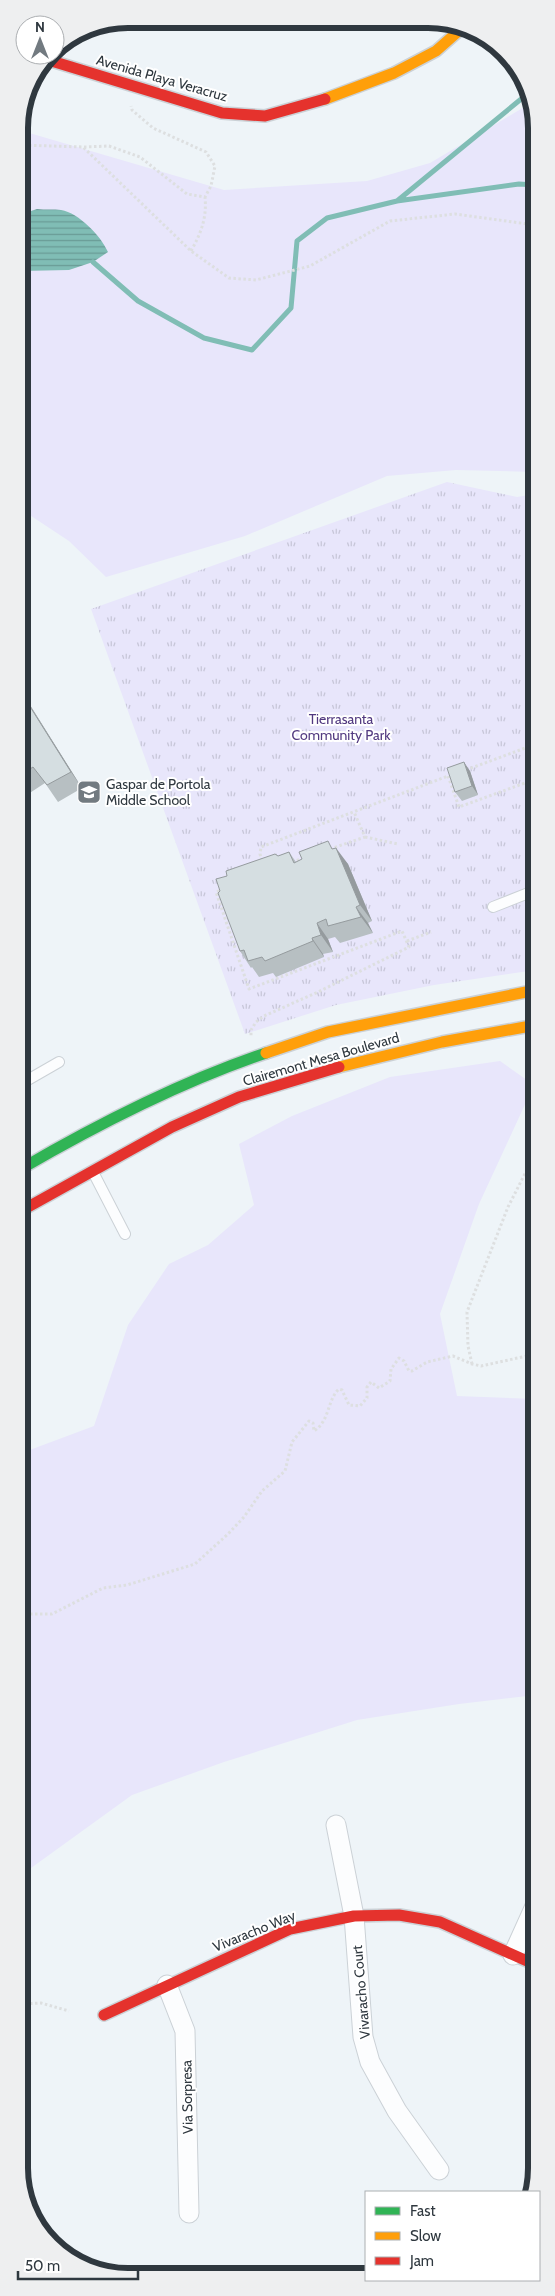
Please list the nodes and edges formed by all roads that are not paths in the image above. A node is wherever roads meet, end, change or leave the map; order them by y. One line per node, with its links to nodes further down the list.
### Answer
1 (457, 32): 2 (main road, Avenida Playa Veracruz)
2 (65, 65)
3 (528, 893): 4 (lane)
4 (493, 907)
5 (528, 992): 9 (main road, Clairemont Mesa Boulevard)
6 (528, 1026): 10 (main road, Clairemont Mesa Boulevard)
7 (59, 1062): 8 (lane)
8 (28, 1081)
9 (28, 1165)
10 (92, 1171): 11 (main road, Clairemont Mesa Boulevard); 12 (lane)
11 (28, 1207)
12 (125, 1234)
13 (336, 1825): 14 (street, Vivaracho Court)
14 (354, 1916): 16 (main road, Vivaracho Way); 18 (main road, Vivaracho Way); 20 (street, Vivaracho Court)
15 (527, 1924): 16 (street)
16 (513, 1955): 17 (main road, Vivaracho Way)
17 (527, 1961)
18 (166, 1986): 19 (main road, Vivaracho Way); 21 (street, Via Sorpresa)
19 (104, 2015)
20 (439, 2170)
21 (189, 2213)

